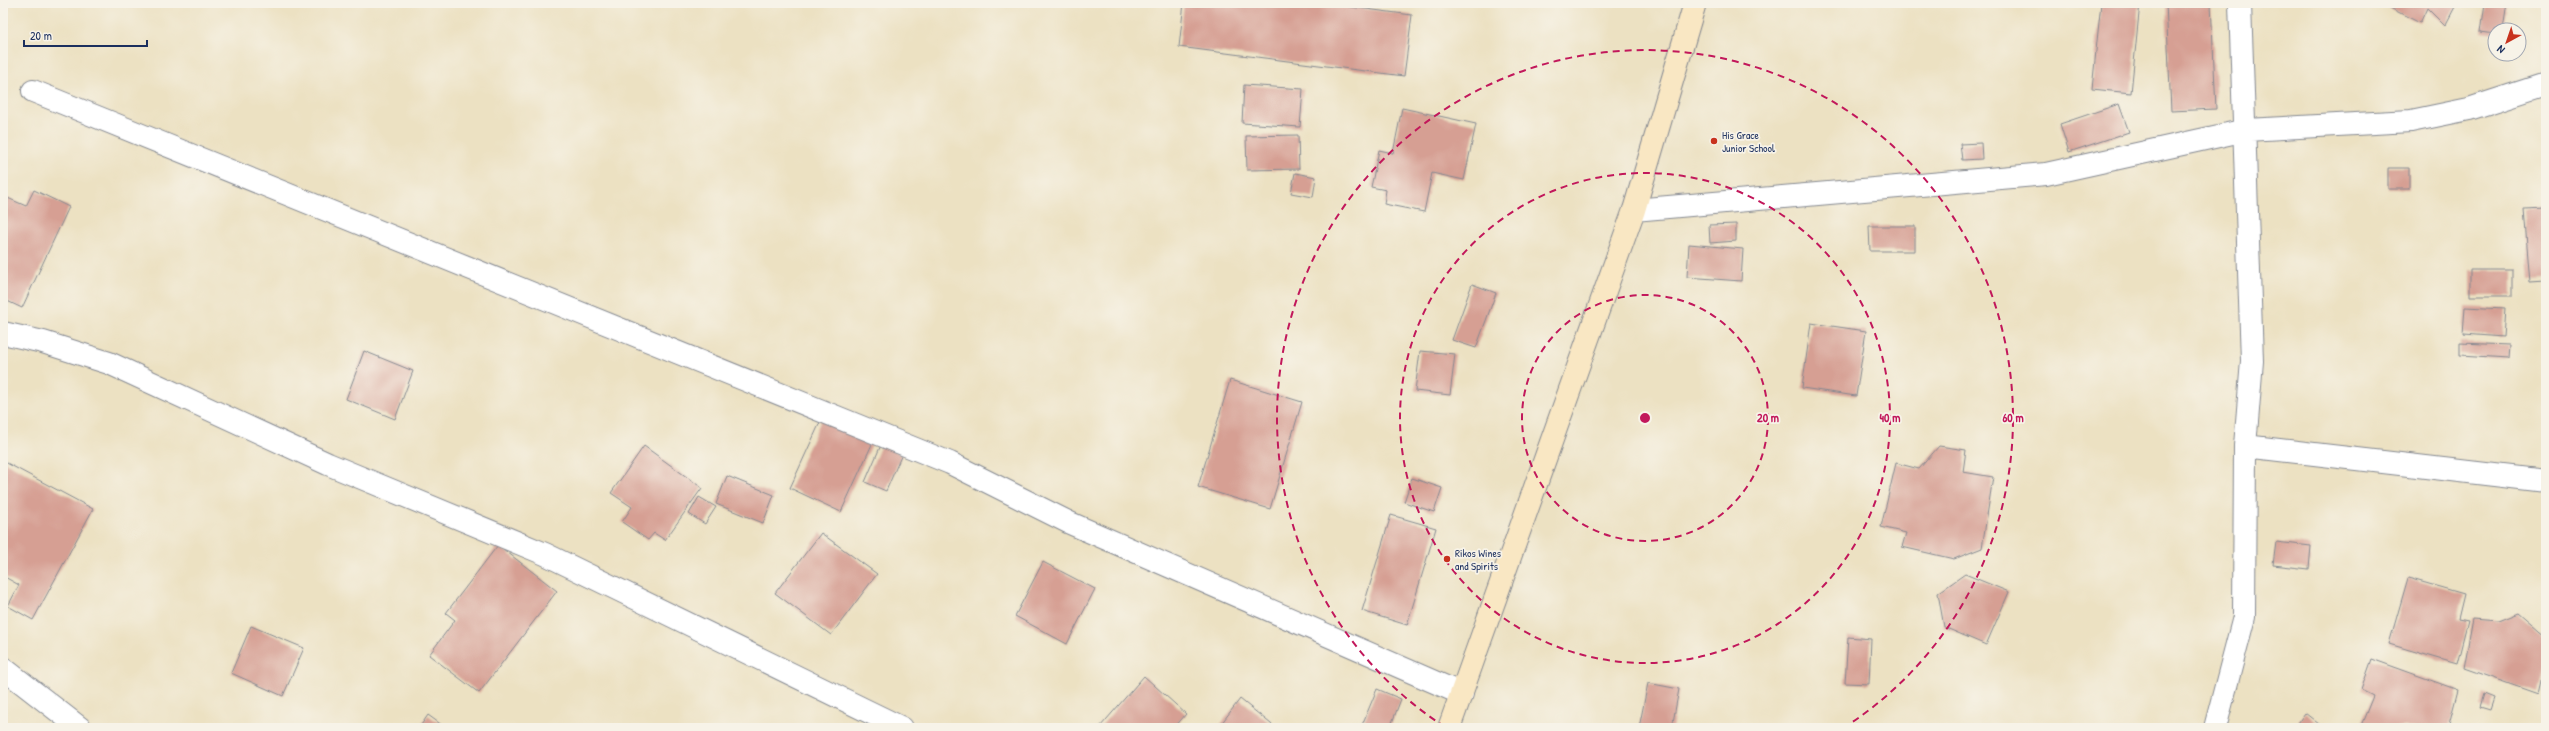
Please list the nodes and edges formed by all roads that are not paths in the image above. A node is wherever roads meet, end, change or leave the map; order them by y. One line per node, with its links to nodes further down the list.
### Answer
1 (1695, 3): 6 (street)
2 (2240, 3): 5 (street)
3 (2546, 84): 5 (street)
4 (33, 91): 11 (street)
5 (2246, 130): 6 (street); 8 (street)
6 (1634, 210): 11 (street)
7 (3, 333): 13 (street)
8 (2245, 446): 9 (street); 15 (street)
9 (2546, 481)
10 (3, 668): 12 (street)
11 (1462, 694): 14 (street)
12 (80, 728)
13 (902, 728)
14 (1449, 728)
15 (2215, 728)

